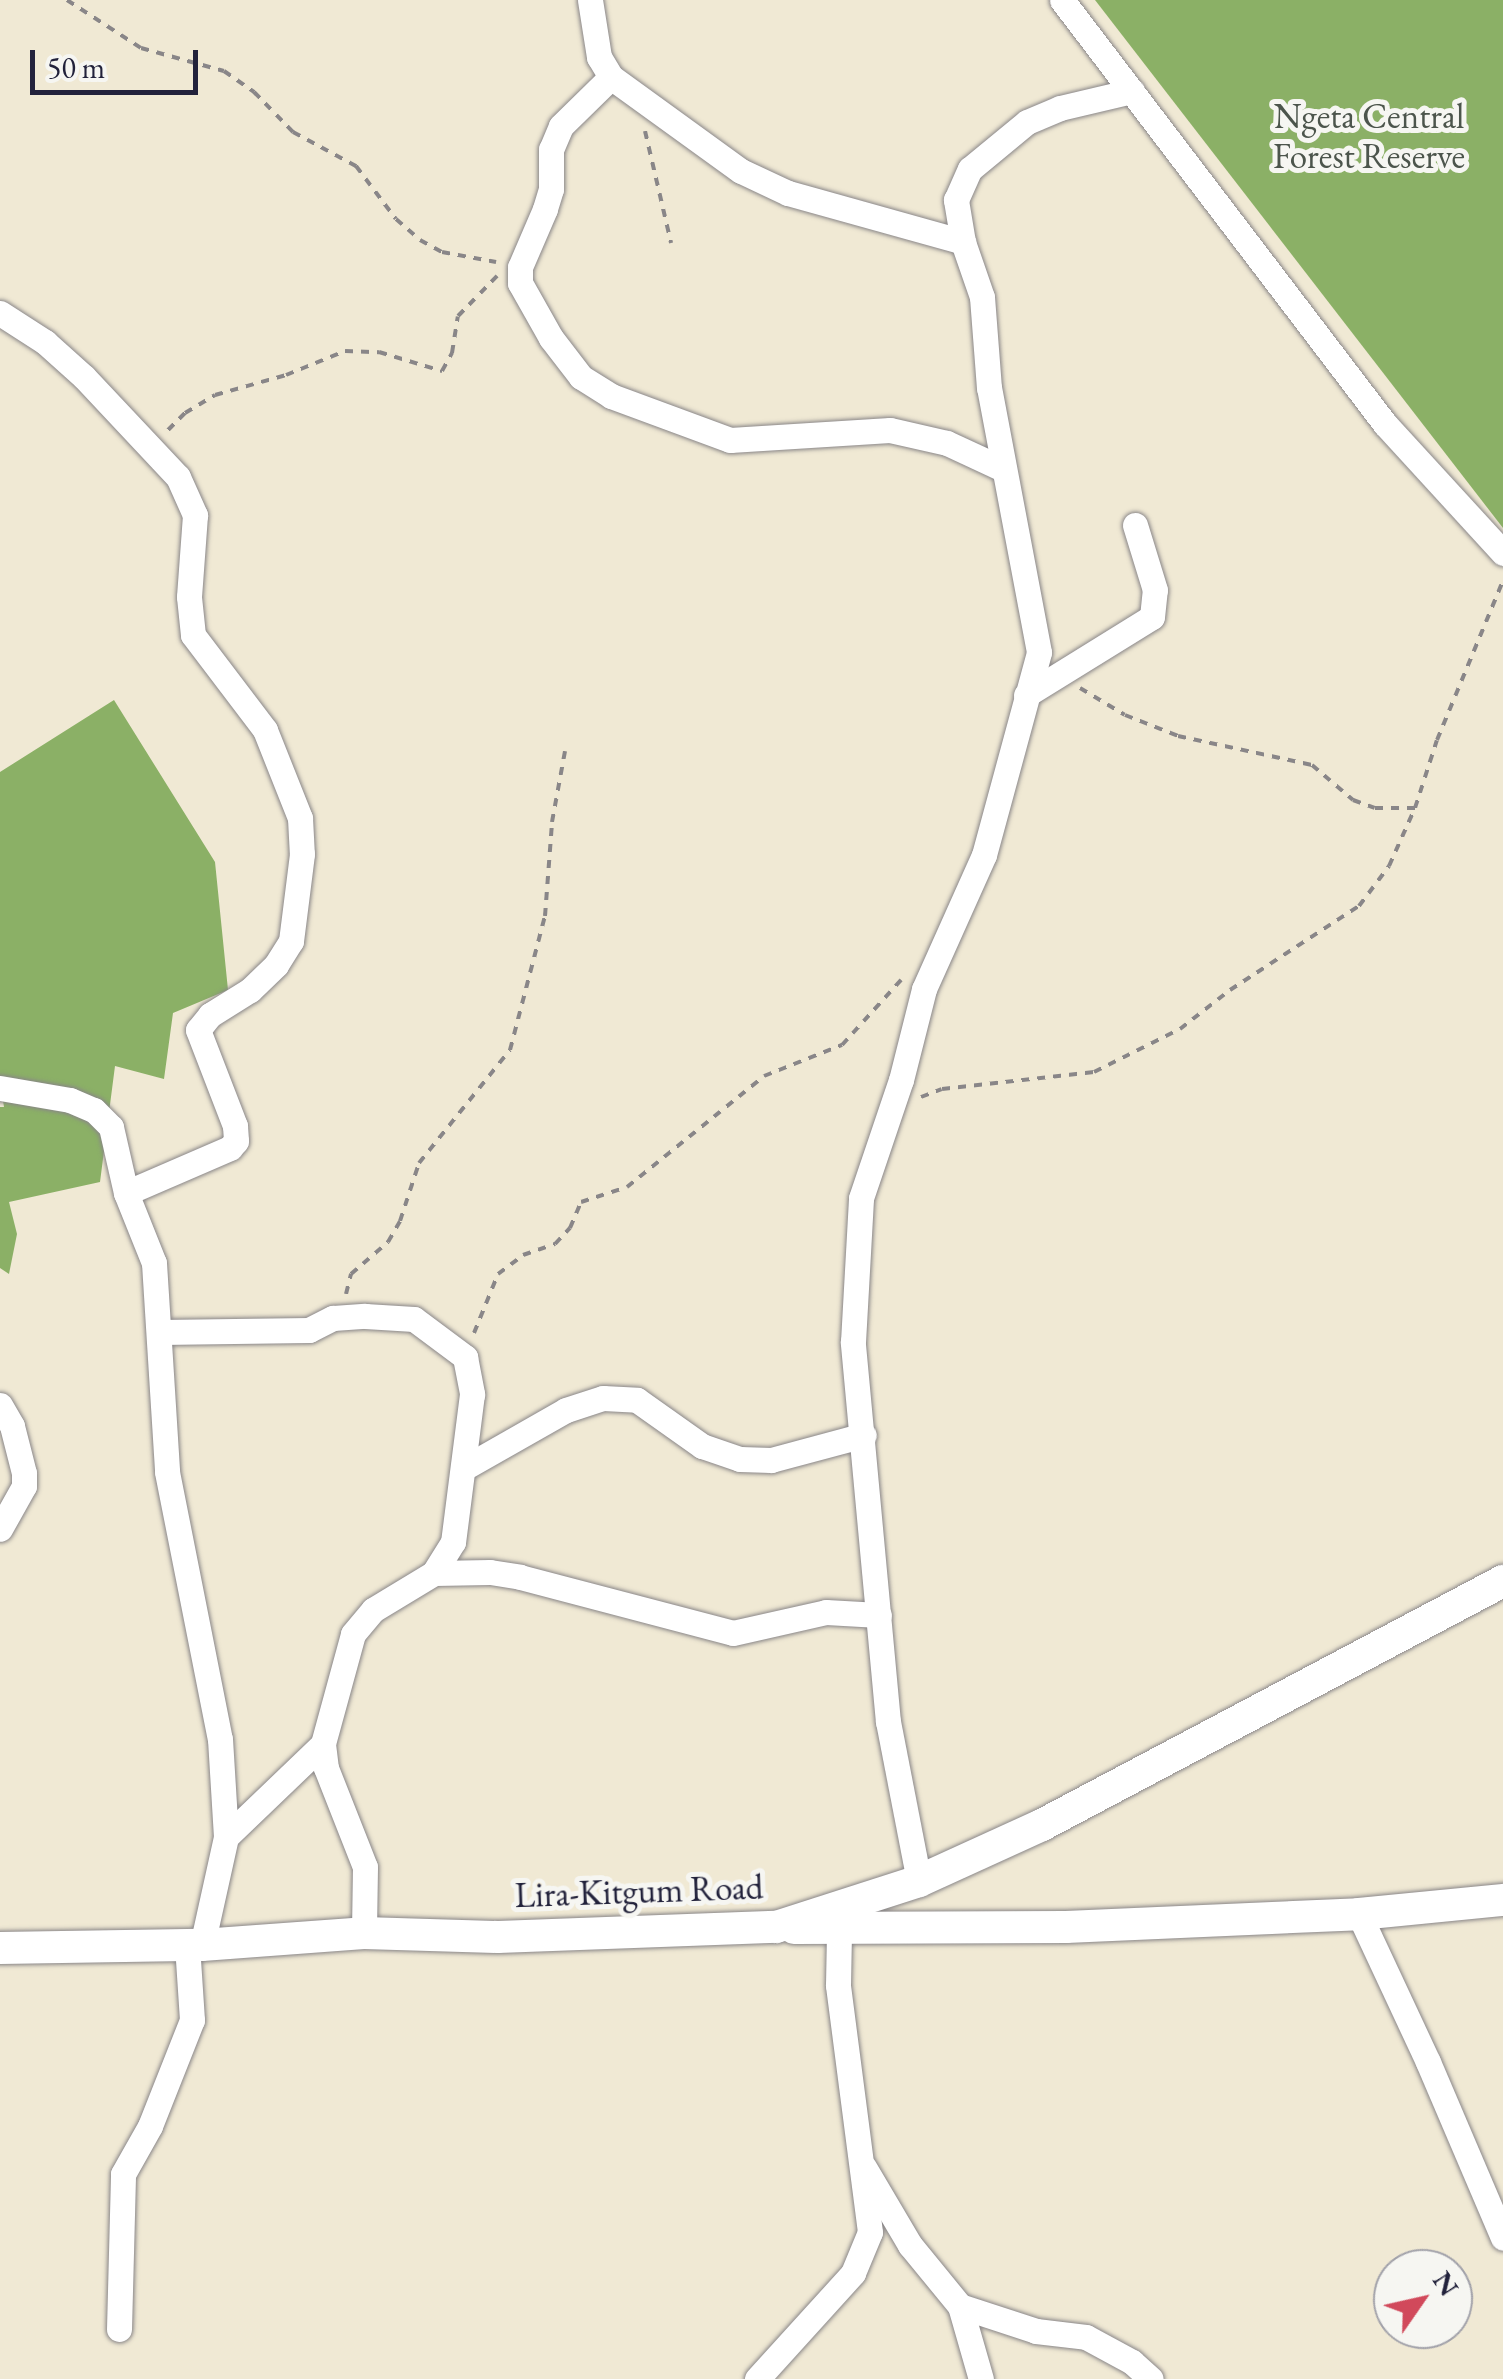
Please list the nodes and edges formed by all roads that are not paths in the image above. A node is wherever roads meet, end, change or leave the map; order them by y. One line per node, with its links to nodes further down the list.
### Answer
1 (590, 0): 3 (street)
2 (1062, 0): 4 (street)
3 (611, 77): 5 (street); 7 (street)
4 (1132, 90): 5 (street); 9 (street)
5 (962, 242): 7 (street)
6 (0, 313): 12 (street)
7 (1003, 469): 10 (street)
8 (1135, 525): 10 (street)
9 (1503, 553)
10 (1026, 694): 15 (street)
11 (0, 1088): 12 (street)
12 (126, 1194): 13 (street)
13 (160, 1332): 16 (street); 22 (street)
14 (0, 1405): 17 (street)
15 (864, 1435): 16 (street); 20 (street)
16 (464, 1468): 18 (street)
17 (0, 1528)
18 (434, 1572): 20 (street); 21 (street)
19 (1503, 1582): 23 (main road, Lira-Kitgum Road)
20 (879, 1616): 23 (street)
21 (323, 1744): 22 (street); 28 (street)
22 (226, 1837): 29 (street)
23 (918, 1881): 26 (main road, Lira-Kitgum Road)
24 (1503, 1900): 25 (main road)
25 (1358, 1914): 27 (main road); 32 (street)
26 (776, 1927): 27 (main road); 28 (main road, Lira-Kitgum Road)
27 (839, 1931): 31 (street)
28 (364, 1934): 29 (main road, Lira-Kitgum Road)
29 (194, 1945): 30 (main road, Lira-Kitgum Road); 34 (street)
30 (0, 1948)
31 (858, 2158): 33 (street); 35 (street)
32 (1503, 2238)
33 (960, 2306): 36 (street); 37 (street)
34 (119, 2329)
35 (757, 2379)
36 (980, 2379)
37 (1151, 2379)

